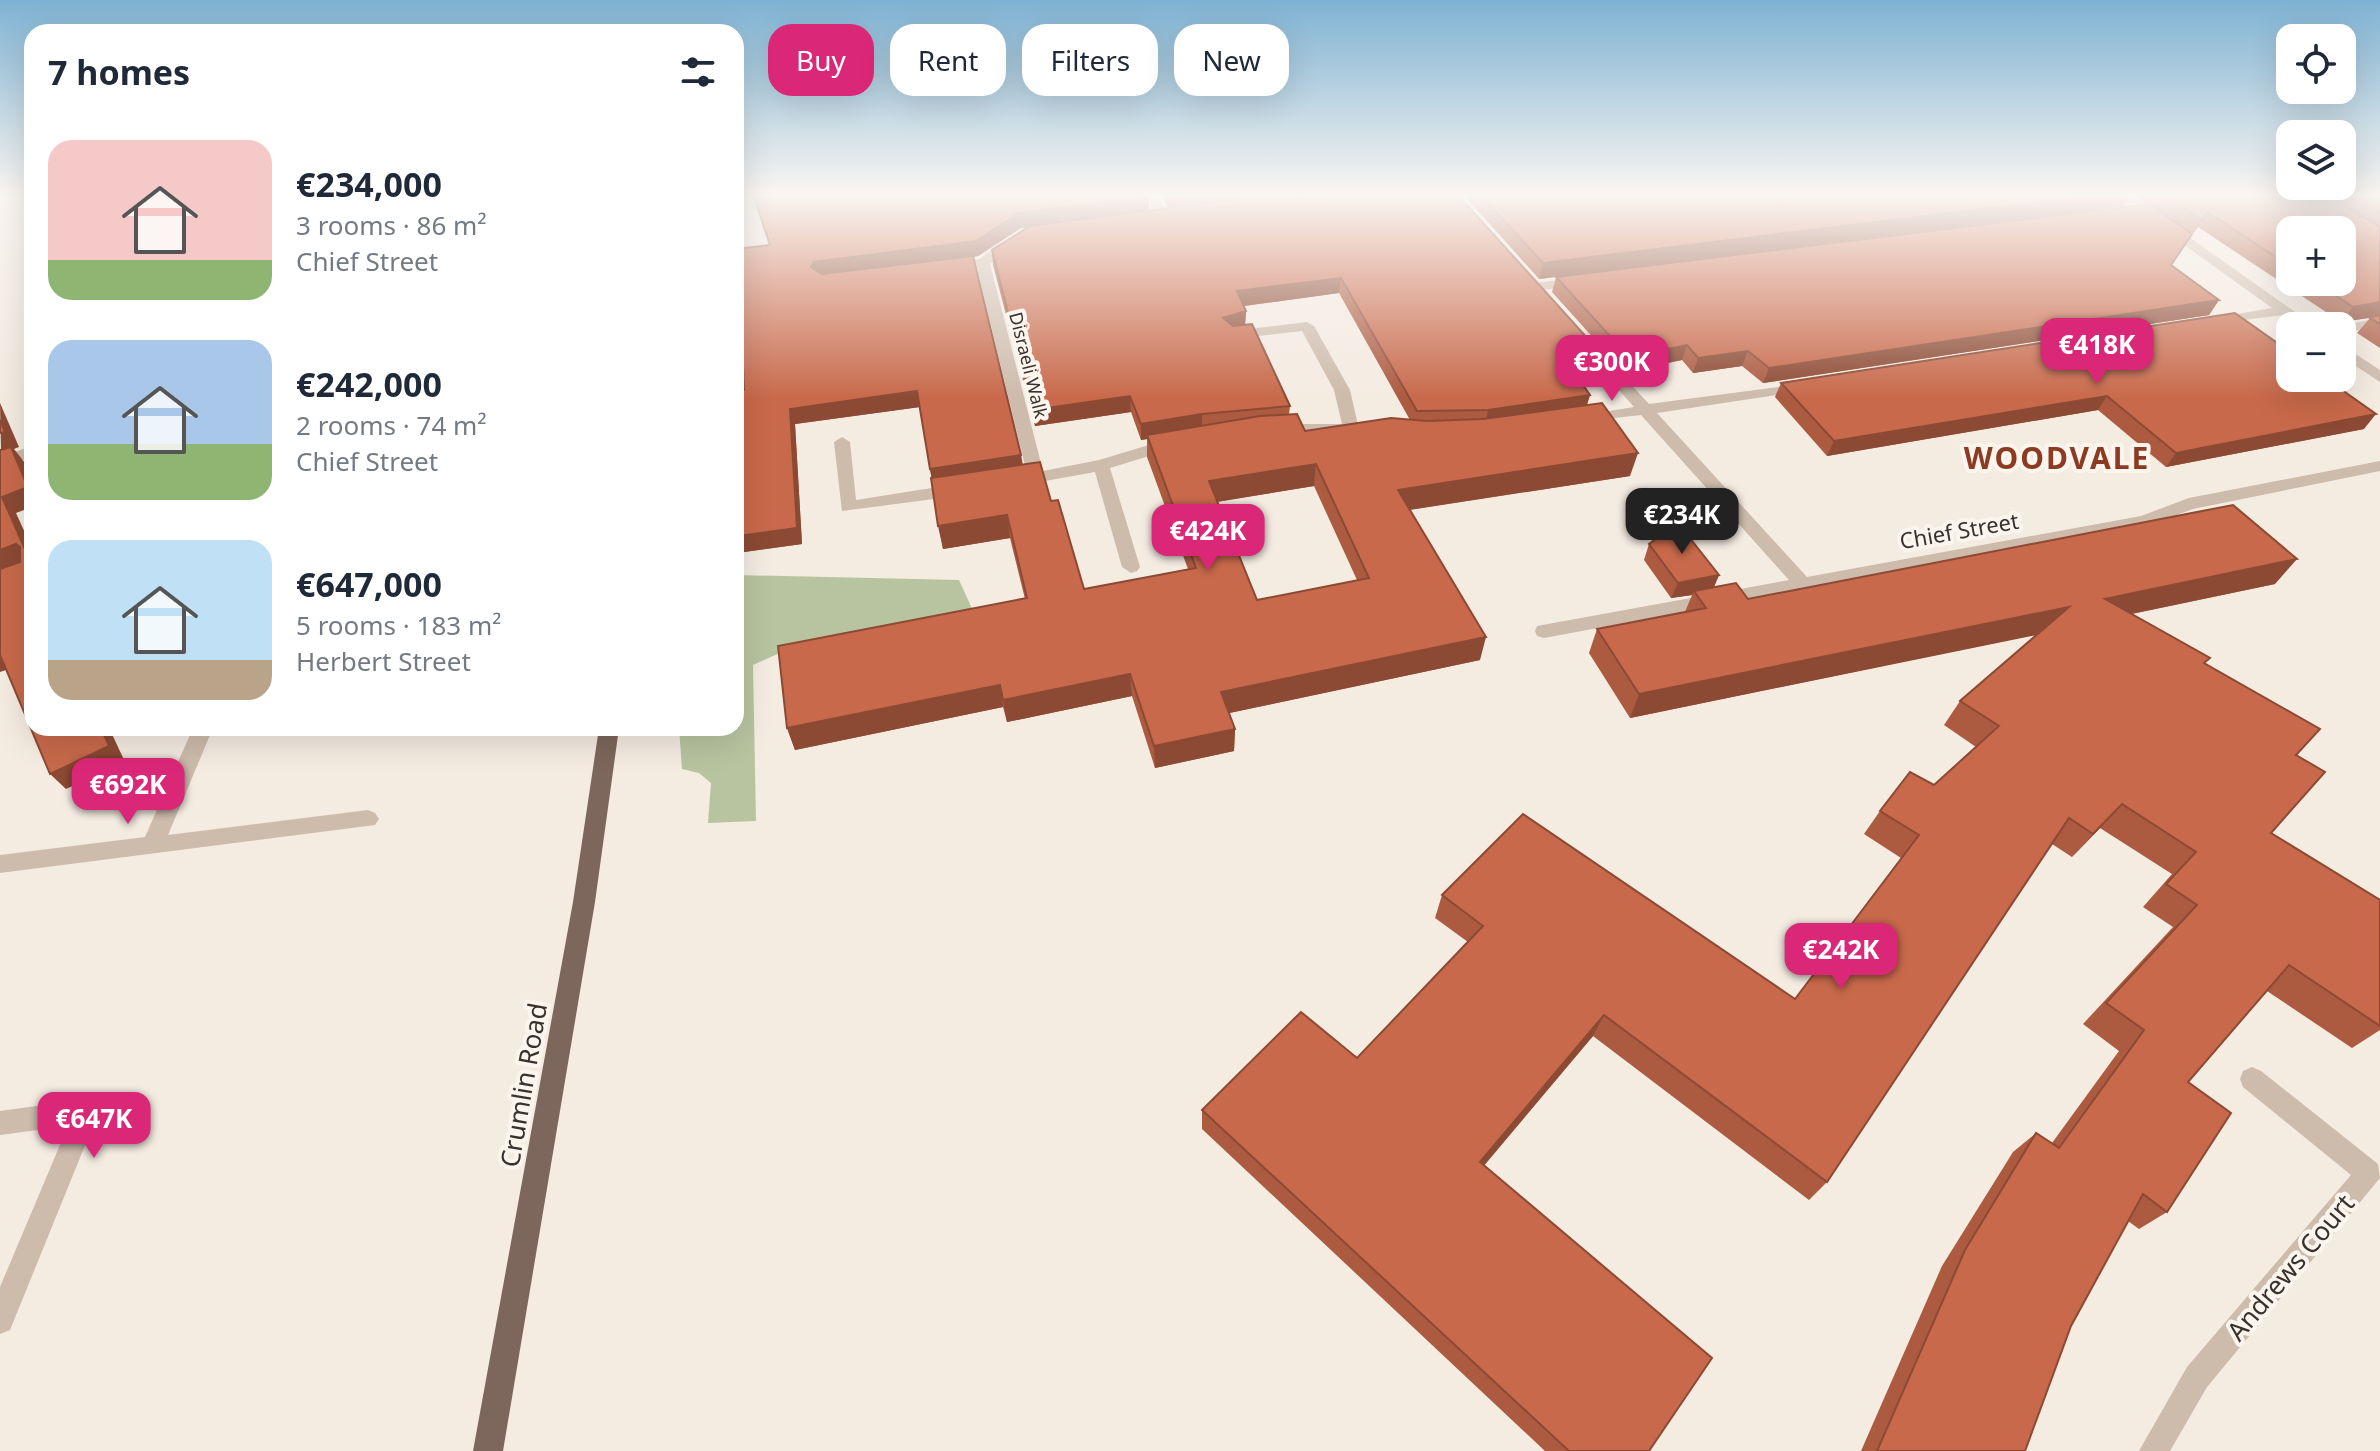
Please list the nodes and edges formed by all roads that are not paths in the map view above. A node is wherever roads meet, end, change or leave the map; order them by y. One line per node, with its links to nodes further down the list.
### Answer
1 (2216, 262): 6 (street)
2 (983, 263): 3 (street); 27 (street, Disraeli Walk)
3 (935, 269)
4 (1595, 281): 5 (street)
5 (1534, 287)
6 (2286, 310): 7 (street); 9 (street)
7 (2289, 312)
8 (2380, 322): 10 (street)
9 (2194, 325)
10 (2356, 326)
11 (1575, 332): 16 (street)
12 (1232, 335): 18 (street)
13 (2356, 360): 14 (street)
14 (2380, 377)
15 (1818, 383): 16 (street)
16 (1645, 410): 17 (street); 31 (street)
17 (1570, 421)
18 (1351, 428): 19 (street); 20 (street)
19 (1266, 431)
20 (1379, 431)
21 (1196, 439): 25 (street)
22 (842, 442): 29 (street)
23 (24, 454): 24 (street)
24 (0, 463)
25 (1101, 465): 27 (street); 30 (street)
26 (2380, 466): 31 (street, Chief Street)
27 (1036, 478): 28 (street)
28 (1005, 482)
29 (974, 487)
30 (1131, 567)
31 (1803, 584): 32 (street, Chief Street)
32 (1544, 631)
33 (200, 736): 36 (street)
34 (608, 736): 42 (main road, Crumlin Road)
35 (368, 819): 36 (street)
36 (152, 846): 37 (street)
37 (0, 864)
38 (2252, 1079): 41 (street, Andrews Court)
39 (0, 1123): 40 (street)
40 (0, 1320)
41 (2157, 1449)
42 (488, 1451)

